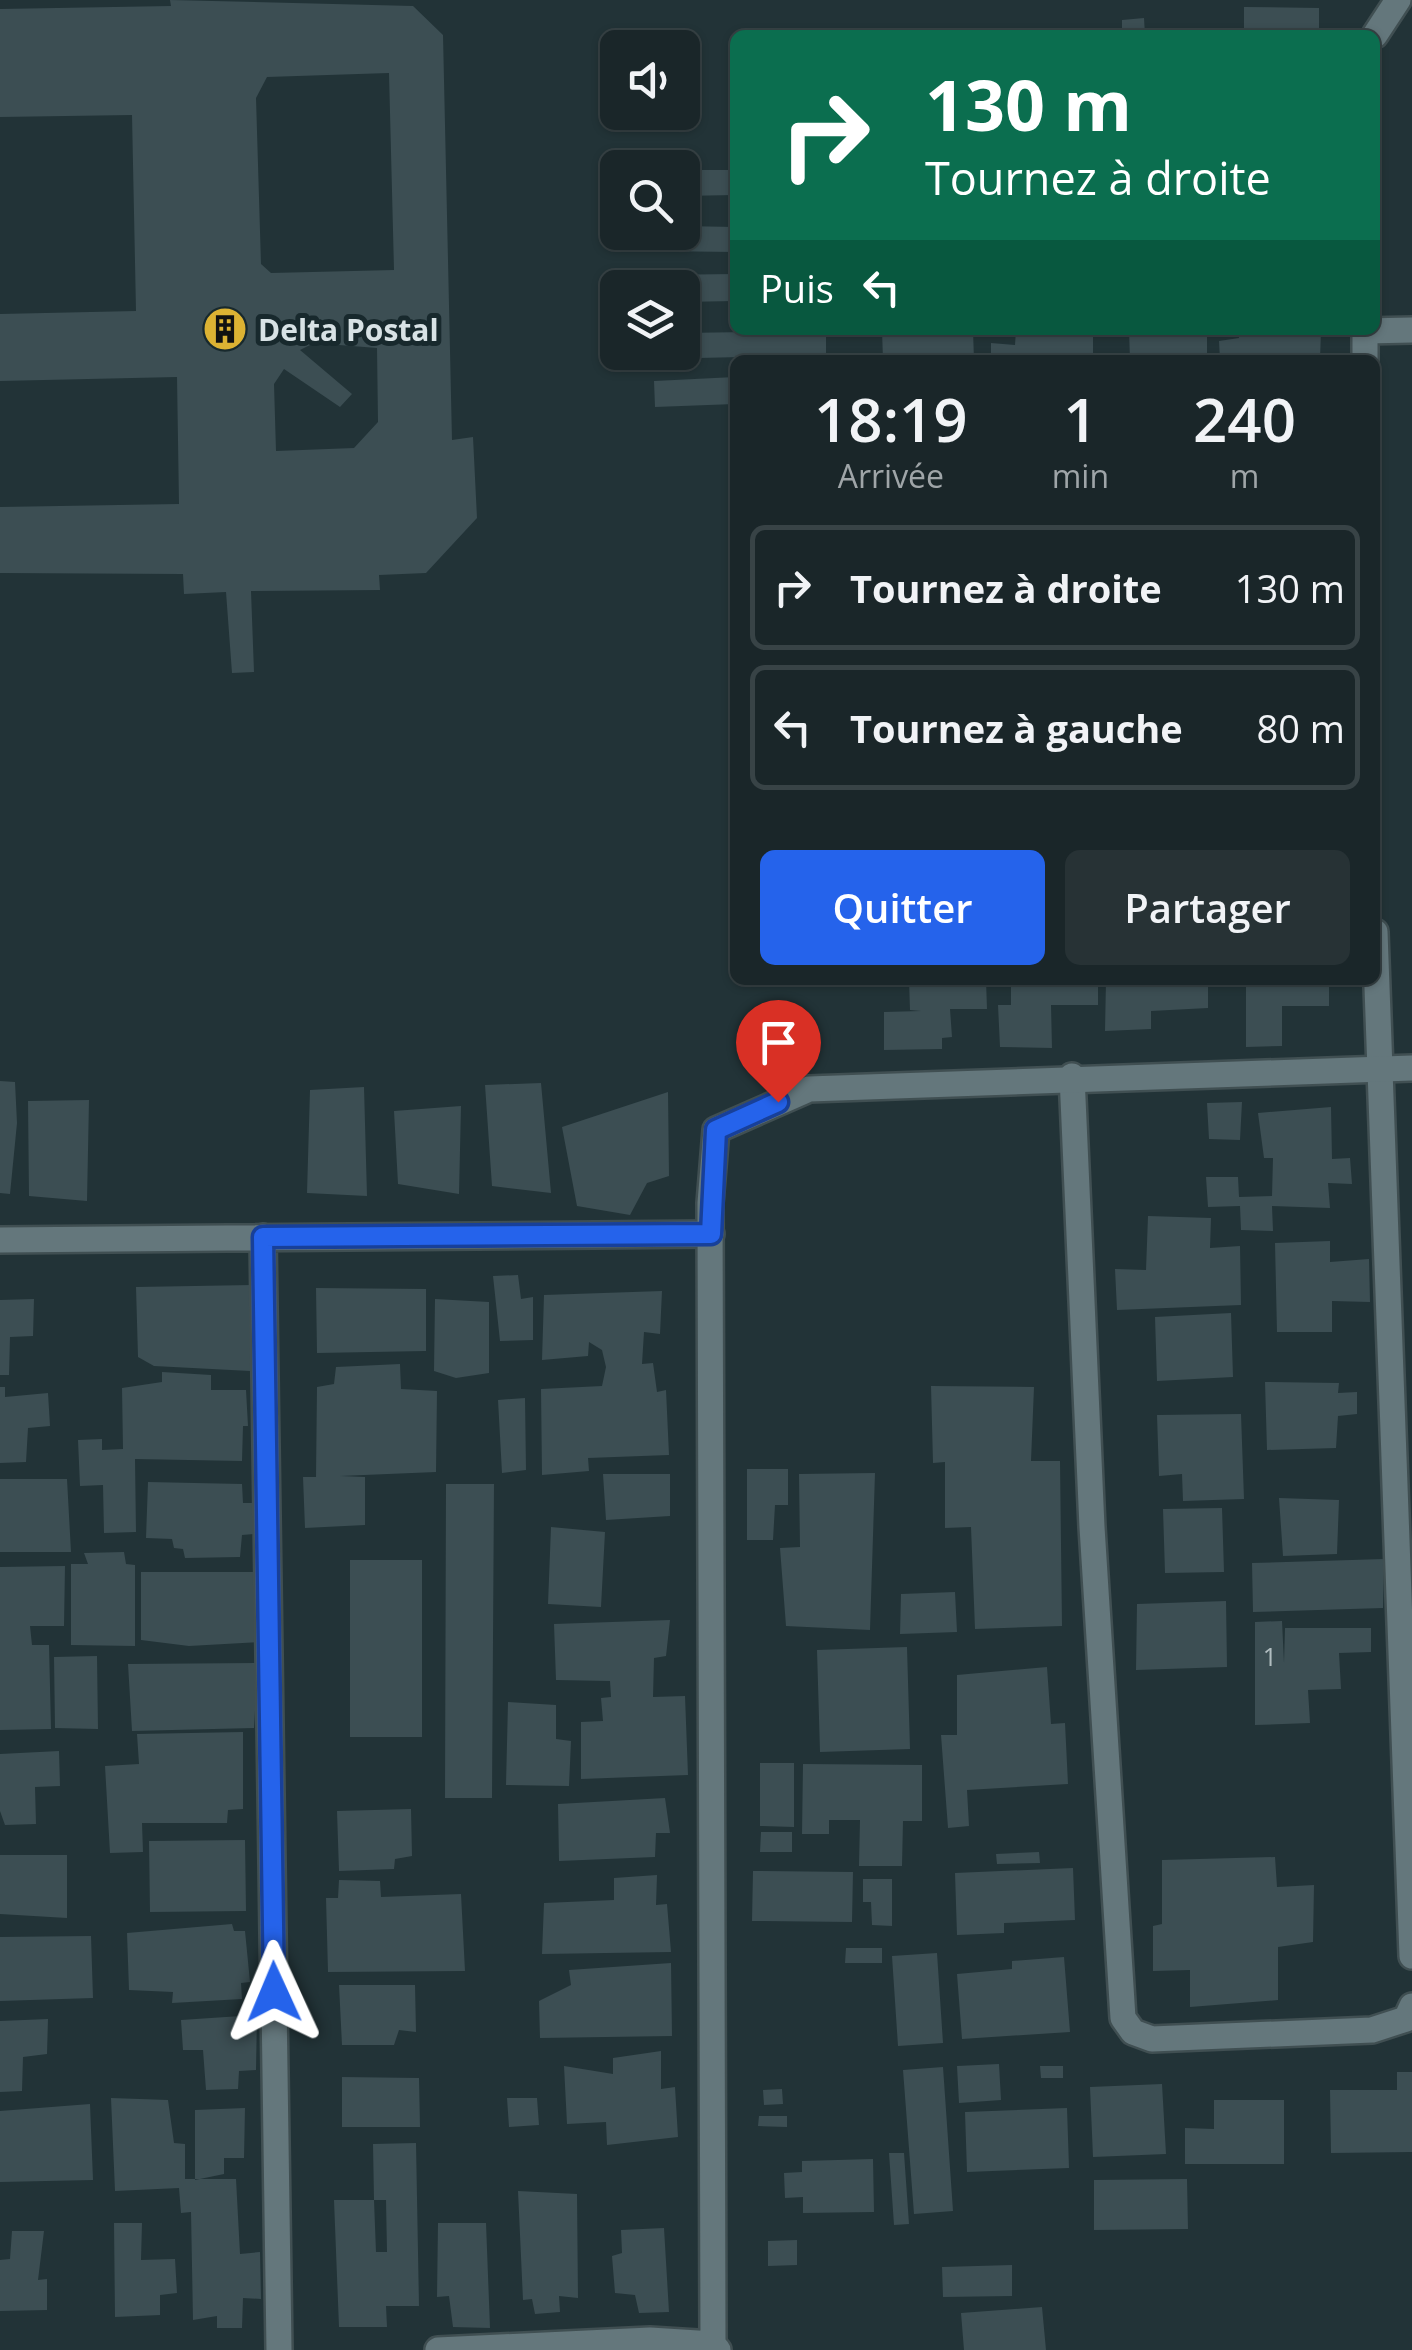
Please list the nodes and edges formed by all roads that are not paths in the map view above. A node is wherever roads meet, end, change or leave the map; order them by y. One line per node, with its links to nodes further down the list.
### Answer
1 (1398, 0): 2 (street)
2 (1378, 30)
3 (1380, 330): 4 (street)
4 (1412, 330)
5 (1376, 985): 7 (street)
6 (1412, 1068): 7 (street)
7 (1378, 1070): 8 (street); 12 (street)
8 (1072, 1076): 9 (street); 13 (street)
9 (711, 1234): 10 (street); 14 (street)
10 (263, 1237): 11 (street); 15 (street)
11 (0, 1240)
12 (1412, 1956)
13 (1412, 2006)
14 (716, 2347): 16 (street)
15 (278, 2350)
16 (438, 2350)

